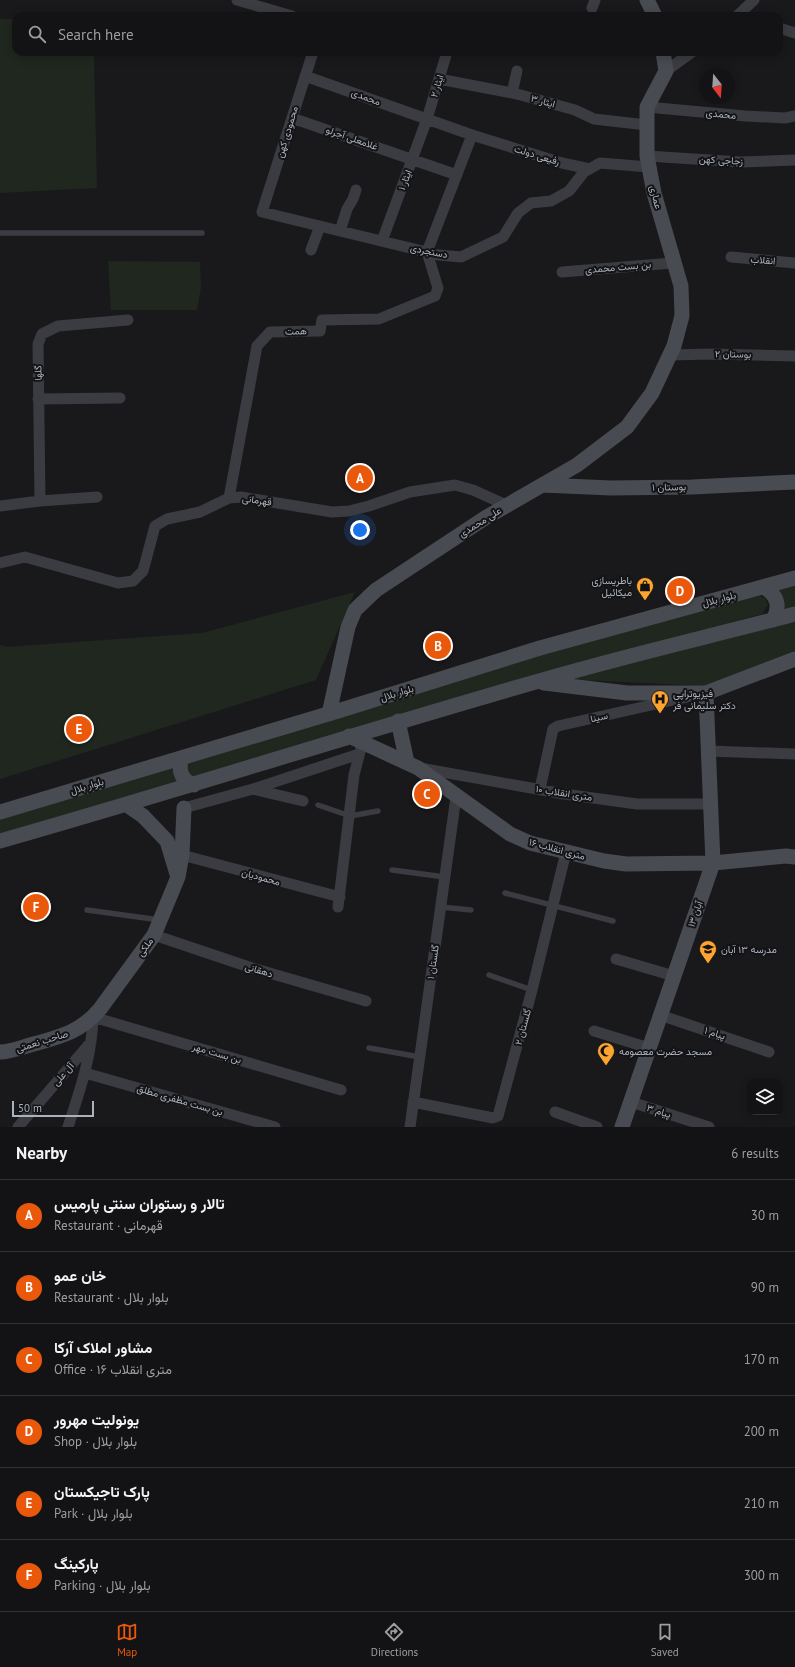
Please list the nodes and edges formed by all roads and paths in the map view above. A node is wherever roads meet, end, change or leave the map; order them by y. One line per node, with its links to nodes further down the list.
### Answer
1 (237, 0): 4 (street)
2 (647, 0): 5 (street)
3 (754, 0): 6 (street)
4 (278, 12)
5 (653, 12)
6 (741, 12)
7 (783, 29): 8 (street)
8 (795, 33)
9 (312, 56): 15 (street, محمودی کهن)
10 (446, 56): 16 (street, ایثار ۲)
11 (664, 56): 14 (street)
12 (687, 56): 14 (street, عماری)
13 (517, 71): 17 (street)
14 (666, 71): 18 (street, عماری)
15 (305, 76): 20 (street, محمودی کهن); 21 (street, محمدی)
16 (439, 79): 17 (street, ایثار ۳); 21 (street, ایثار ۲)
17 (512, 93): 22 (street, ایثار ۳)
18 (647, 106): 19 (street, محمدی); 22 (street, عماری)
19 (795, 116)
20 (292, 118): 24 (street, غلامعلی آجرلو); 30 (street, محمودی کهن)
21 (427, 119): 23 (street, رفیعی دولت); 24 (street, ۱ ایثار)
22 (647, 125): 26 (street, عماری)
23 (472, 135): 27 (street, رفیعی دولت); 28 (street)
24 (412, 159): 28 (street, غلامعلی آجرلو); 35 (street, ۱ ایثار)
25 (795, 160): 26 (street, زجاجی کهن)
26 (648, 162): 27 (street); 39 (street, عماری)
27 (590, 169): 37 (street, دستجردی)
28 (457, 175): 37 (street)
29 (356, 190): 32 (street)
30 (262, 212): 31 (street, دستجردی)
31 (320, 226): 32 (street, دستجردی); 36 (street)
32 (340, 231): 35 (street, دستجردی)
33 (202, 232): 34 (lane)
34 (0, 233)
35 (382, 241): 37 (street, دستجردی)
36 (311, 250)
37 (427, 252): 50 (street, همت)
38 (731, 257): 40 (street, انقلاب)
39 (673, 263): 41 (street, بن بست محمدی); 43 (street, عماری)
40 (795, 263)
41 (562, 272)
42 (128, 320): 46 (street, گلها)
43 (670, 355): 44 (street, بوستان ۲); 48 (street, علی محمدی)
44 (795, 356)
45 (120, 398): 46 (street)
46 (38, 399): 51 (street, گلها)
47 (795, 482): 48 (street, بوستان ۱)
48 (542, 485): 52 (street, علی محمدی)
49 (97, 497): 51 (street)
50 (229, 498): 52 (street, قهرمانی); 54 (street, قهرمانی)
51 (40, 501): 53 (street)
52 (506, 505): 62 (street, علی محمدی)
53 (0, 506)
54 (0, 563)
55 (795, 578): 56 (street, بلوار بلال)
56 (764, 587): 58 (street); 62 (street, بلوار بلال)
57 (795, 614): 58 (street)
58 (772, 620): 60 (street)
59 (795, 659): 61 (street)
60 (535, 682): 61 (street); 63 (street)
61 (706, 693): 66 (street, ۱۳ آبان); 72 (street, سینا)
62 (329, 714): 68 (street, بلوار بلال)
63 (398, 721): 64 (street); 69 (street)
64 (349, 736): 65 (street, ۱۶ متری انقلاب); 70 (street)
65 (361, 748): 69 (street, ۱۶ متری انقلاب); 71 (street); 81 (street, محمودیان)
66 (708, 751): 67 (street); 75 (street, ۱۳ آبان)
67 (795, 754)
68 (184, 757): 70 (street); 80 (street, بلوار بلال)
69 (413, 765): 72 (street, ۱۰ متری انقلاب); 73 (street, ۱۶ متری انقلاب)
70 (194, 785): 76 (street)
71 (253, 789): 74 (street); 78 (street)
72 (540, 789): 75 (street, ۱۰ متری انقلاب)
73 (456, 797): 83 (street, ۱۶ متری انقلاب); 89 (street, گلستان ۱)
74 (303, 801)
75 (710, 804): 86 (street, ۱۳ آبان)
76 (127, 805): 82 (street); 88 (street)
77 (318, 805): 81 (lane)
78 (184, 808): 84 (street, ملکی)
79 (378, 811): 81 (lane)
80 (0, 812)
81 (350, 816): 84 (street, محمودیان)
82 (0, 841)
83 (566, 852): 86 (street, ۱۶ متری انقلاب); 91 (street, گلستان ۲)
84 (182, 856): 88 (street, ملکی)
85 (795, 857): 86 (street, ۱۶ متری انقلاب)
86 (713, 863): 100 (street, ۱۳ آبان)
87 (392, 870): 89 (lane)
88 (178, 877): 95 (street, ملکی)
89 (445, 877): 92 (street, گلستان ۱)
90 (506, 893): 91 (lane)
91 (554, 905): 96 (lane); 101 (street, گلستان ۲)
92 (441, 907): 94 (lane); 111 (street, گلستان ۱)
93 (87, 910): 95 (lane)
94 (471, 910)
95 (160, 920): 97 (street, ملکی)
96 (612, 921)
97 (154, 936): 102 (street, دهقانی); 103 (street, ملکی)
98 (616, 959): 100 (street)
99 (489, 975): 101 (lane)
100 (674, 976): 104 (street, ۱۳ آبان)
101 (532, 990): 114 (street, گلستان ۲)
102 (366, 1001)
103 (96, 1013): 106 (street); 109 (street, صاحب نعمتی); 113 (street, بن بست مهر)
104 (660, 1015): 108 (street, ۱۳ آبان); 110 (street, پیام ۱)
105 (594, 1031): 108 (street)
106 (92, 1040): 112 (street); 117 (street, آل علی)
107 (369, 1048): 111 (lane)
108 (649, 1048): 115 (street, ۱۳ آبان)
109 (0, 1052)
110 (769, 1052)
111 (420, 1057): 114 (street, گلستان ۱)
112 (85, 1073): 118 (street); 119 (street, بن بست مظفری مطلق)
113 (341, 1090)
114 (413, 1102): 120 (street, گلستان ۱)
115 (631, 1102): 122 (street, ۱۳ آبان); 123 (street, پیام ۳)
116 (555, 1112): 121 (street)
117 (18, 1127)
118 (68, 1127)
119 (274, 1127)
120 (410, 1127)
121 (598, 1127)
122 (622, 1127)
123 (709, 1127)

